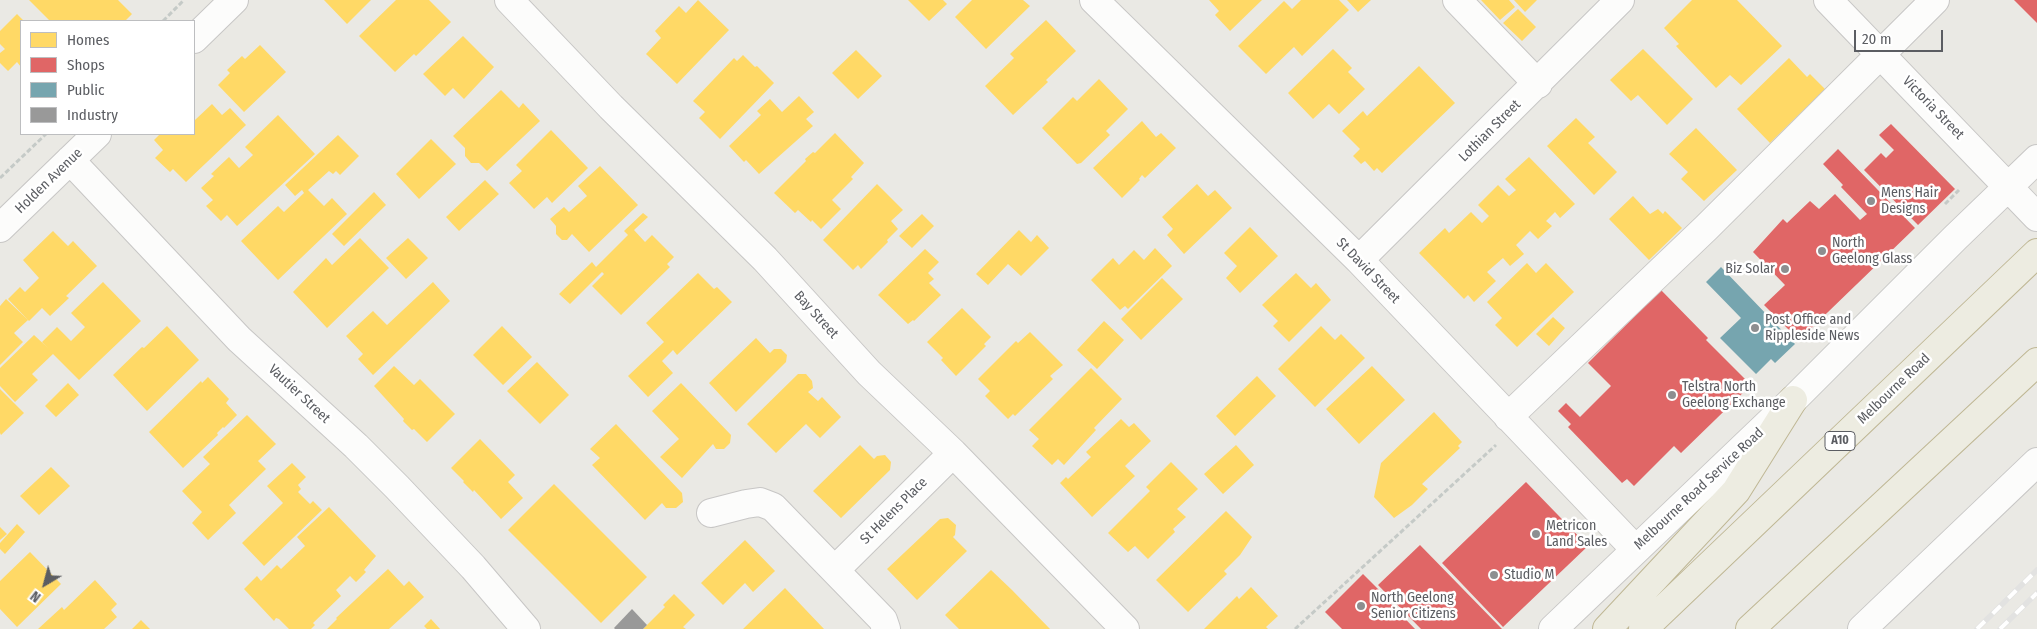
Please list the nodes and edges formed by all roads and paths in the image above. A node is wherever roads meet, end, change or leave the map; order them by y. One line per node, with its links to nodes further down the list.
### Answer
1 (184, 0): 9 (path)
2 (234, 0): 10 (street)
3 (509, 0): 28 (street, Bay Street)
4 (1094, 0): 24 (street, St David Street)
5 (1457, 0): 12 (street)
6 (1620, 0): 12 (street, Lothian Street)
7 (1828, 0): 11 (street, Victoria Street)
8 (1935, 0): 11 (street)
9 (163, 20)
10 (195, 39)
11 (1881, 54): 18 (street, Victoria Street); 27 (street)
12 (1538, 84): 24 (street, Lothian Street)
13 (45, 135): 17 (path)
14 (96, 135): 16 (street, Holden Avenue)
15 (2037, 159): 18 (street, Melbourne Road Service Road)
16 (70, 160): 22 (street, Holden Avenue); 33 (street, Vautier Street)
17 (0, 178)
18 (2008, 187): 21 (street, Victoria Street); 26 (street, Melbourne Road Service Road)
19 (1959, 190): 20 (path)
20 (1942, 208)
21 (2037, 217)
22 (0, 228)
23 (2037, 253): 39 (highway, Melbourne Road / A10)
24 (1359, 260): 27 (street, St David Street)
25 (2037, 362): 40 (highway)
26 (1793, 400): 31 (street, Melbourne Road Service Road); 38 (highway)
27 (1513, 421): 31 (street, St David Street); 36 (path)
28 (953, 453): 32 (street, St Helens Place); 35 (street, Bay Street)
29 (2037, 462): 41 (street)
30 (711, 514): 32 (street)
31 (1635, 549): 37 (street, Melbourne Road Service Road)
32 (836, 570): 34 (street)
33 (526, 629)
34 (886, 629)
35 (1125, 629)
36 (1294, 629)
37 (1553, 629)
38 (1607, 629)
39 (1643, 629)
40 (1750, 629)
41 (1862, 629)

